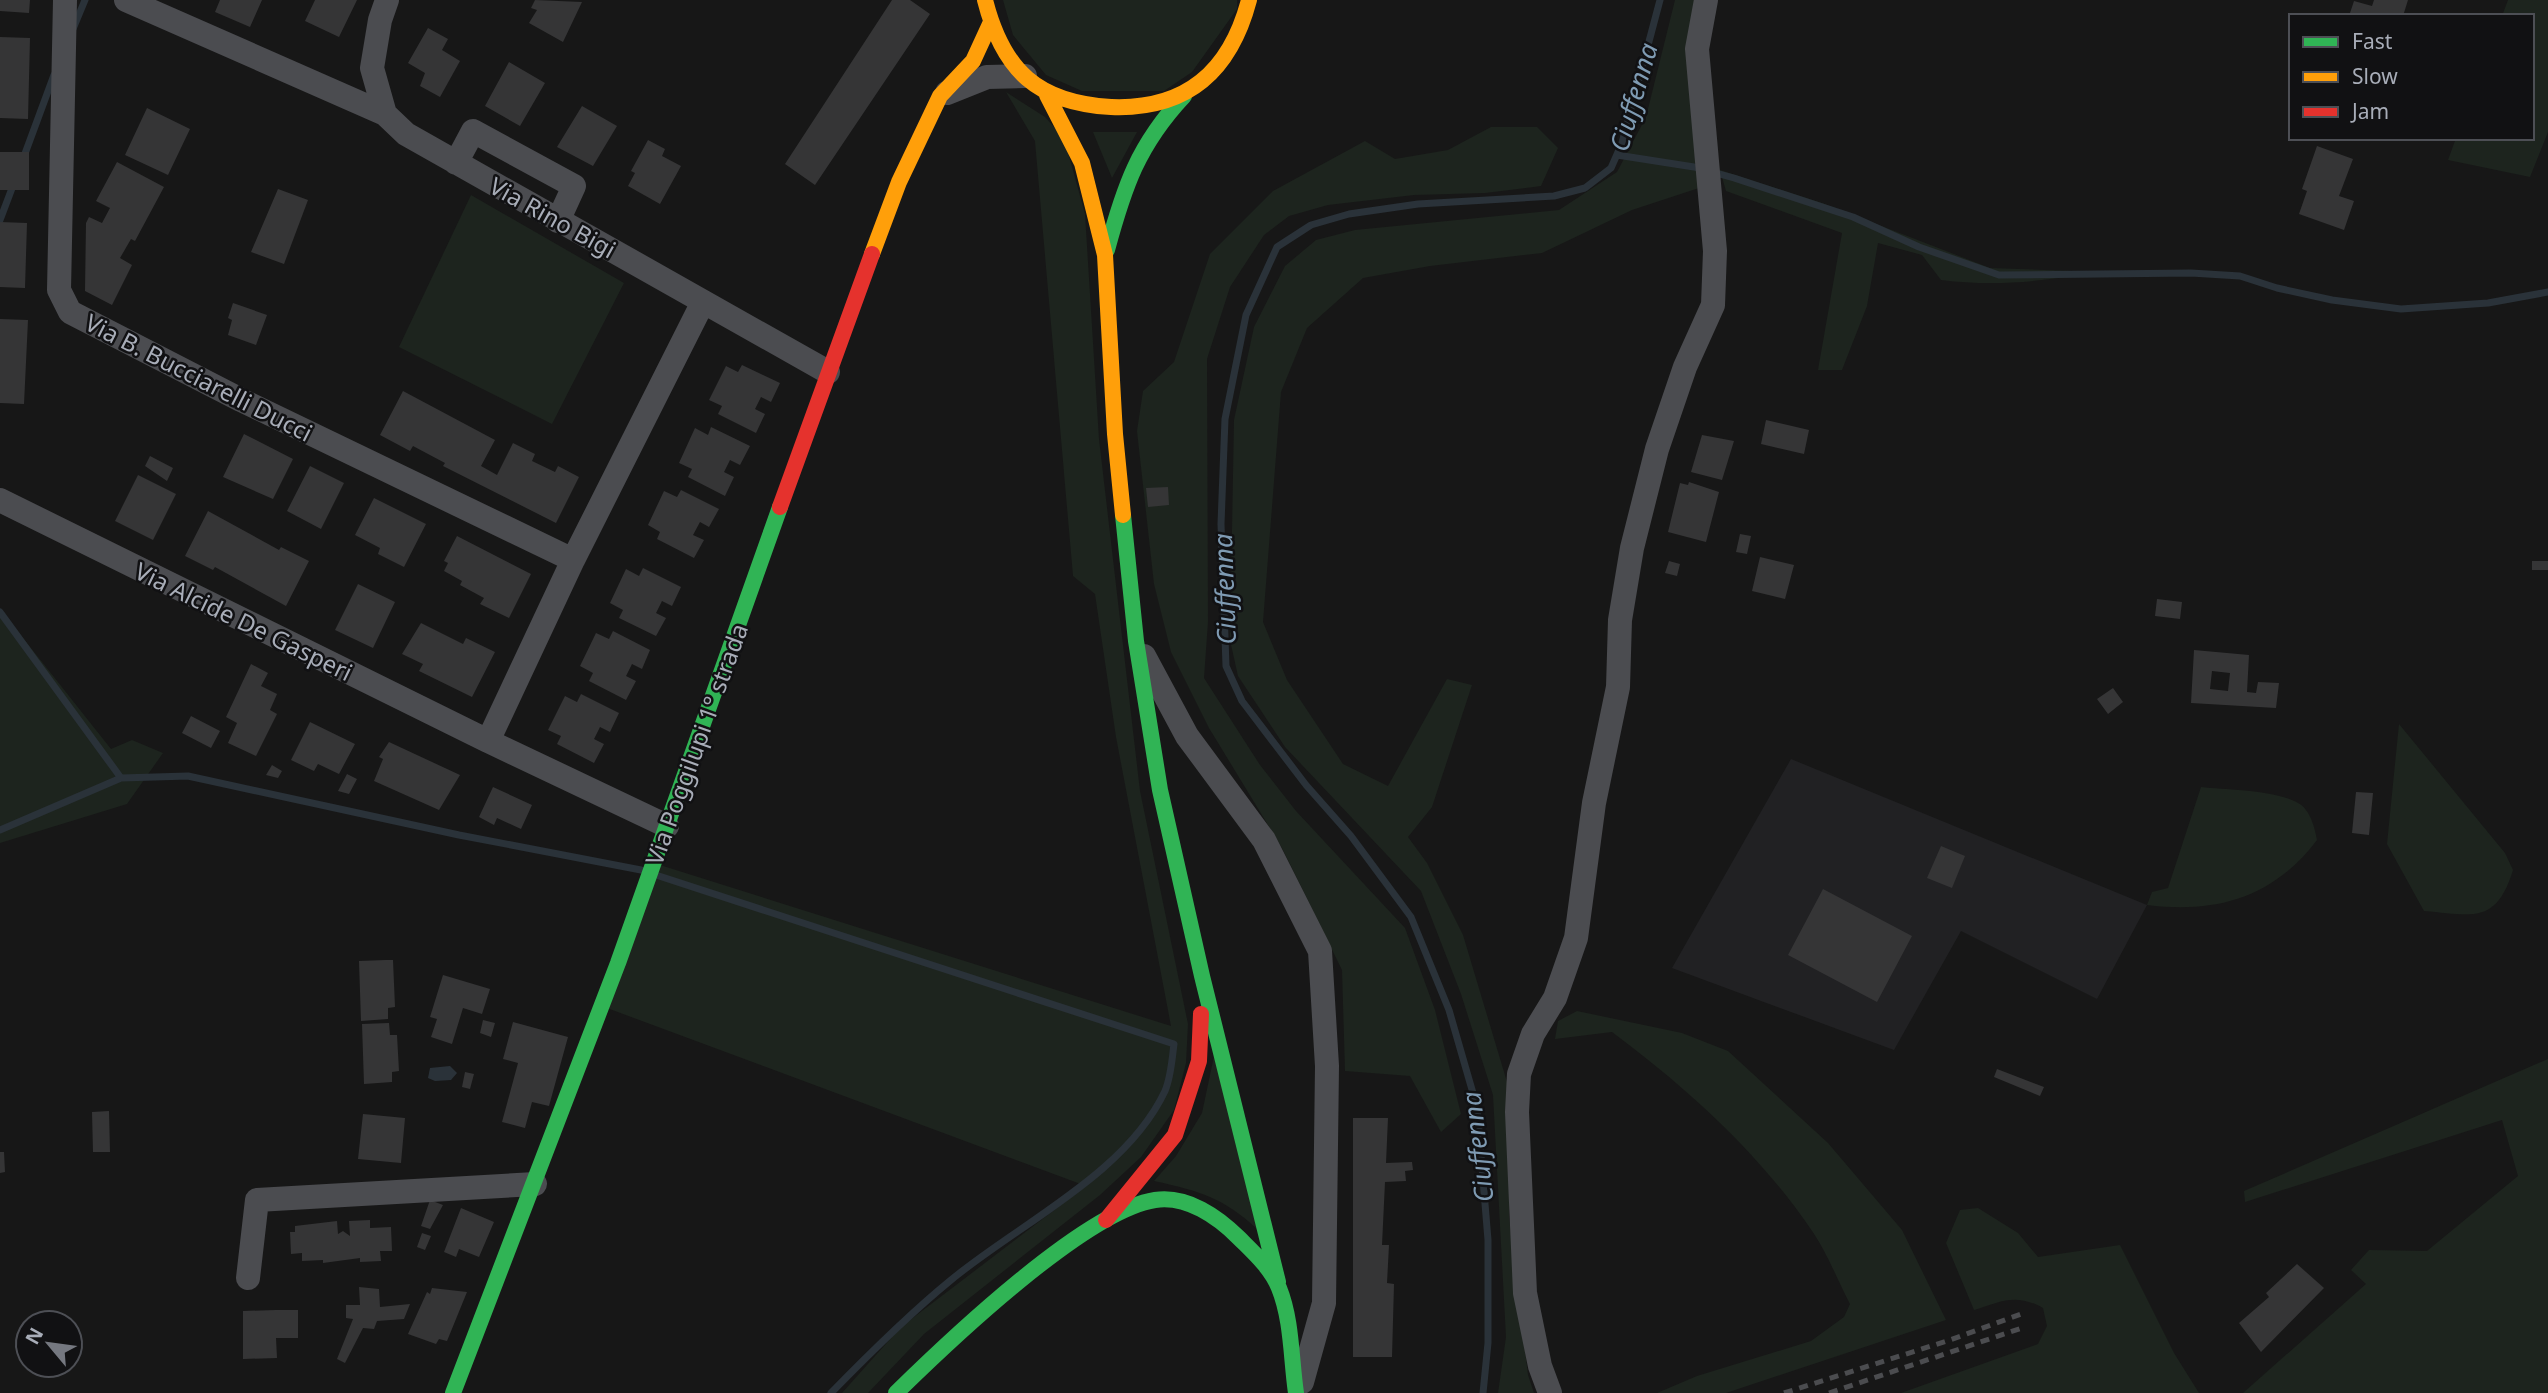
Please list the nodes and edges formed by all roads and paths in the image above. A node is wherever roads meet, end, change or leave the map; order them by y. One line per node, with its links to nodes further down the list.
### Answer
1 (65, 0): 19 (street, Via B. Bucciarelli Ducci)
2 (126, 0): 12 (street, Via Rino Bigi)
3 (387, 0): 12 (street)
4 (985, 0): 7 (main road)
5 (1706, 0): 31 (street)
6 (1250, 4): 11 (main road)
7 (990, 24): 8 (main road); 10 (main road, Via Poggilupi 1° strada)
8 (1025, 76): 9 (main road); 10 (street)
9 (1048, 95): 11 (main road); 15 (main road)
10 (940, 96): 17 (main road, Via Poggilupi 1° strada)
11 (1184, 96): 15 (main road)
12 (385, 114): 13 (street, Via Rino Bigi)
13 (456, 163): 14 (street, Via Rino Bigi); 14 (street)
14 (558, 221): 16 (street, Via Rino Bigi)
15 (1105, 256): 20 (main road)
16 (704, 302): 17 (street, Via Rino Bigi); 19 (street)
17 (828, 372): 22 (main road, Via Poggilupi 1° strada)
18 (0, 500): 21 (street, Via Alcide De Gasperi)
19 (573, 560): 21 (street)
20 (1136, 640): 23 (main road); 30 (street)
21 (488, 741): 22 (street, Via Alcide De Gasperi)
22 (667, 826): 24 (main road, Via Poggilupi 1° strada)
23 (1202, 976): 25 (main road); 27 (main road)
24 (535, 1184): 26 (street); 28 (main road, Via Poggilupi 1° strada)
25 (1106, 1220): 27 (main road); 29 (main road)
26 (248, 1278)
27 (1279, 1288): 30 (main road)
28 (453, 1393)
29 (896, 1393)
30 (1298, 1393)
31 (1550, 1393)

